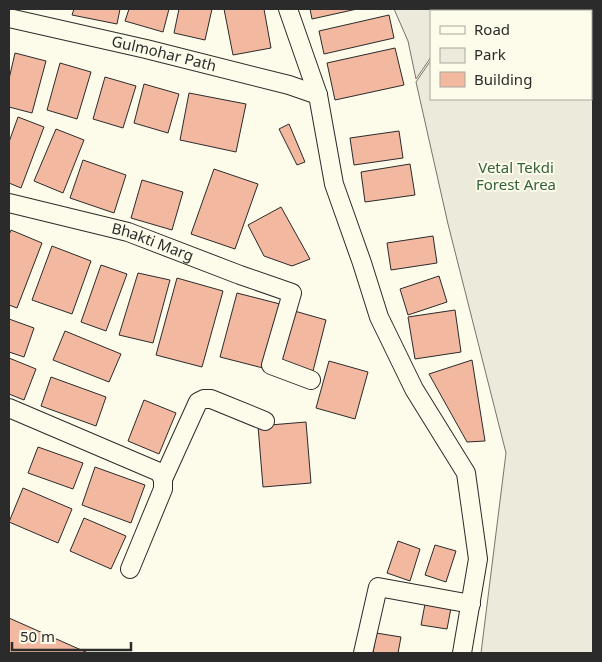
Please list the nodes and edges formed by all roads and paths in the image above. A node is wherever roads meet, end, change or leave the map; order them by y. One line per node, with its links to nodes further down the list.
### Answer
1 (288, 9): 3 (street)
2 (9, 18): 3 (street, Gulmohar Path)
3 (318, 95): 10 (street)
4 (10, 206): 5 (street, Bhakti Marg)
5 (311, 380)
6 (9, 408): 8 (street)
7 (265, 421): 8 (street)
8 (163, 479): 9 (street)
9 (130, 569)
10 (471, 604): 11 (street); 12 (street)
11 (363, 653)
12 (462, 653)

